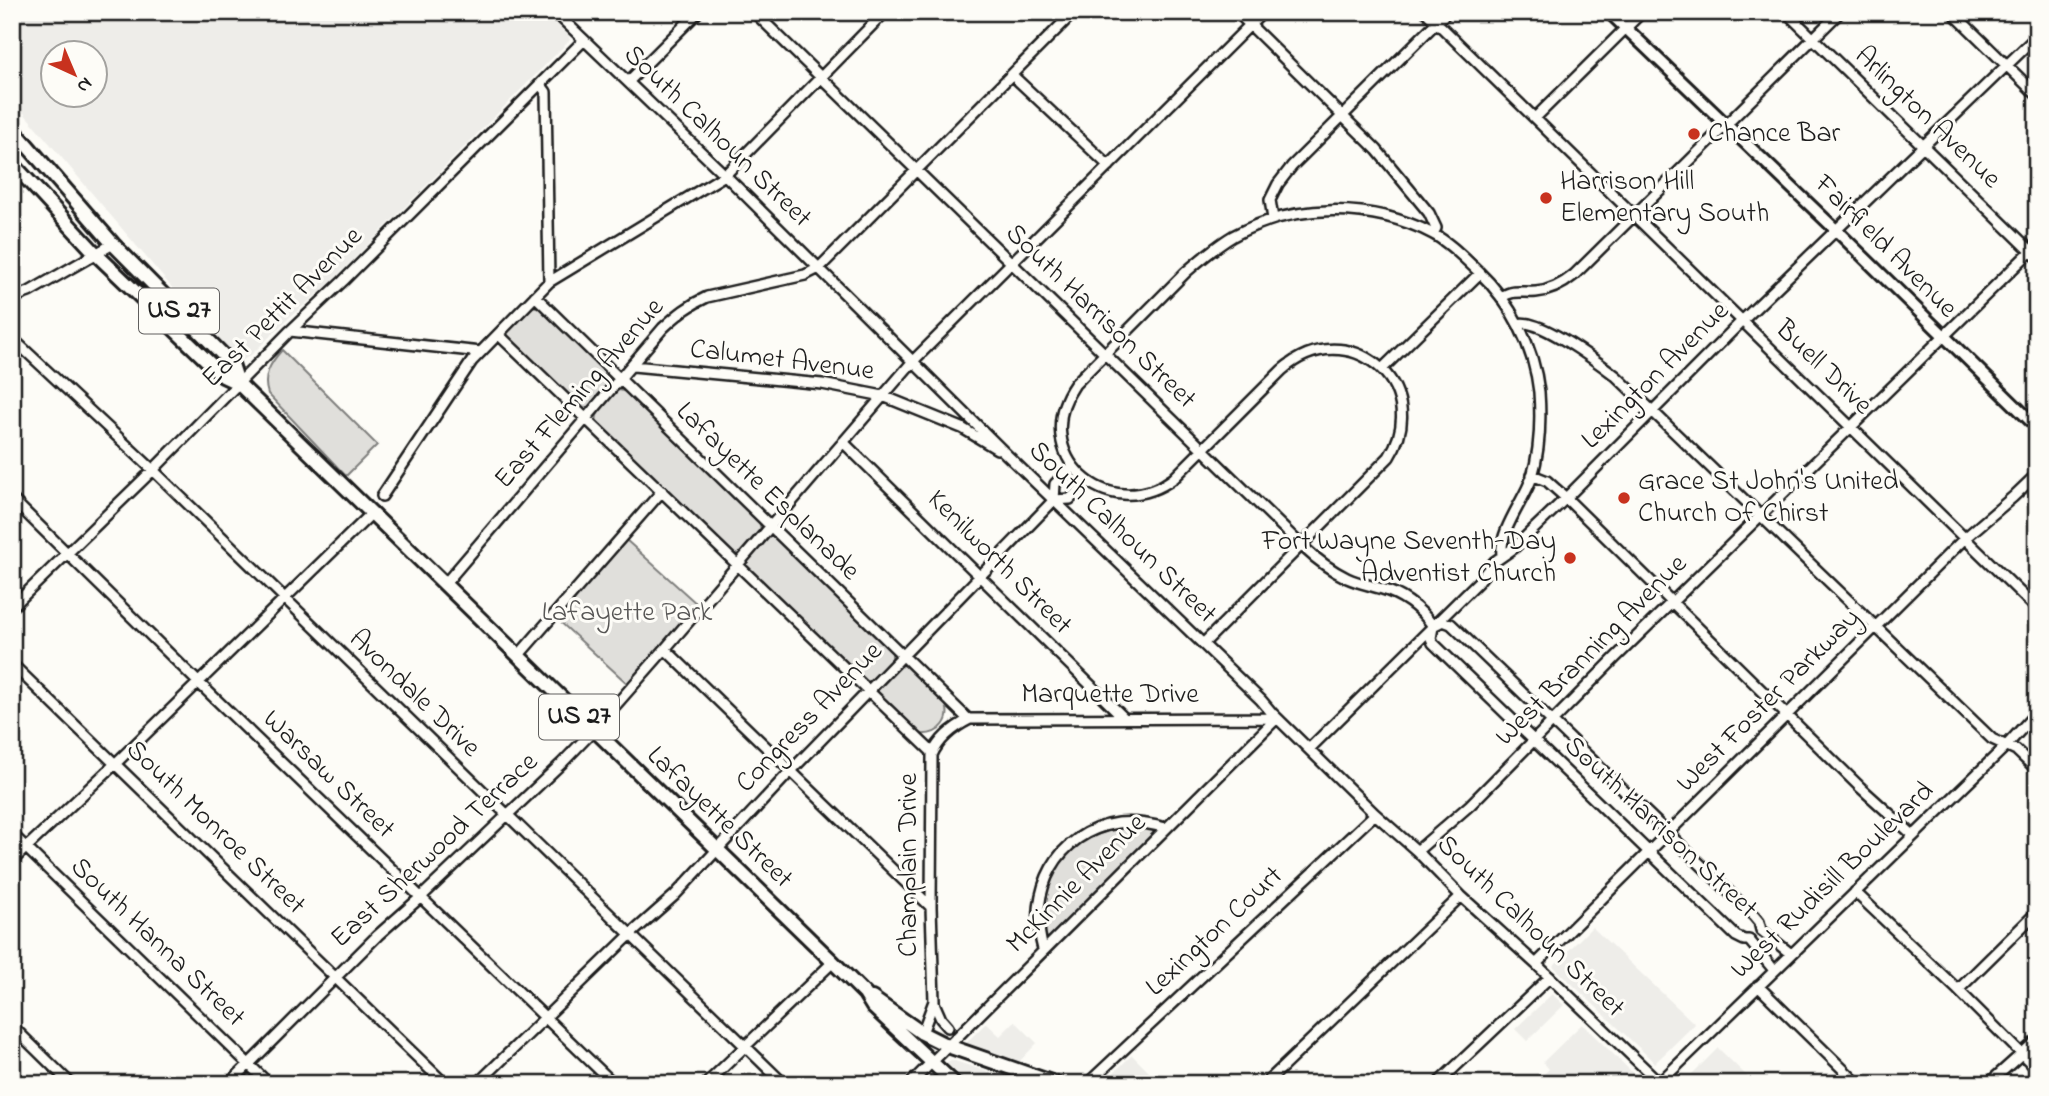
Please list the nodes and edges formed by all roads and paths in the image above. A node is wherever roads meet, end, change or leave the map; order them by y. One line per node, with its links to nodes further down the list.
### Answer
1 (555, 12): 20 (street, South Calhoun Street)
2 (698, 12): 24 (street)
3 (754, 12): 23 (street, South Harrison Street)
4 (886, 12): 23 (street)
5 (1074, 12): 22 (street)
6 (1237, 12): 16 (street)
7 (1263, 12): 16 (street, East Sherwood Terrace)
8 (1426, 12): 15 (street, Buell Drive)
9 (1447, 12): 15 (street)
10 (1609, 12): 17 (main road, Fairfield Avenue)
11 (1642, 12): 17 (street)
12 (1786, 12): 19 (street, Arlington Avenue)
13 (1840, 12): 19 (street)
14 (1952, 12): 21 (street)
15 (1437, 23): 27 (street); 28 (street, Buell Drive)
16 (1250, 25): 27 (street); 33 (street, East Sherwood Terrace)
17 (1626, 28): 28 (street); 29 (main road, Fairfield Avenue)
18 (2037, 36): 21 (street, Lexington Avenue)
19 (1813, 39): 29 (street); 31 (street, Arlington Avenue)
20 (584, 40): 24 (street, South Calhoun Street); 25 (street, East Pettit Avenue)
21 (2006, 66): 26 (street); 31 (street, Lexington Avenue)
22 (1012, 75): 33 (street); 34 (street)
23 (821, 76): 34 (street, South Harrison Street); 35 (street)
24 (628, 82): 35 (street, South Calhoun Street)
25 (540, 84): 46 (street); 52 (street, East Pettit Avenue)
26 (2037, 96)
27 (1343, 115): 37 (street); 39 (street)
28 (1535, 118): 36 (street, Buell Drive)
29 (1727, 125): 36 (street); 38 (main road, Fairfield Avenue)
30 (12, 128): 40 (highway, Lafayette Street / US 27)
31 (1924, 146): 38 (street, Lexington Avenue); 41 (street, Arlington Avenue)
32 (12, 163): 42 (highway, Lafayette Street / US 27)
33 (1109, 166): 43 (street, East Sherwood Terrace)
34 (916, 170): 43 (street, South Harrison Street); 44 (street)
35 (725, 175): 44 (street, South Calhoun Street); 46 (street)
36 (1635, 215): 48 (street); 50 (street, Buell Drive)
37 (1273, 219): 39 (street); 57 (street)
38 (1837, 231): 50 (street, Lexington Avenue); 54 (main road, Fairfield Avenue)
39 (1433, 234): 45 (street)
40 (113, 244): 42 (street); 62 (highway, Lafayette Street / US 27)
41 (2035, 251): 54 (street, West Branning Avenue)
42 (97, 255): 49 (street); 62 (highway, Lafayette Street / US 27)
43 (1012, 262): 57 (street, South Harrison Street); 58 (street, East Sherwood Terrace)
44 (819, 268): 58 (street, South Calhoun Street); 59 (street, East Fleming Avenue)
45 (1480, 272): 48 (street); 60 (street)
46 (549, 282): 47 (street)
47 (535, 296): 53 (street); 61 (street, Lafayette Esplanade)
48 (1502, 297): 51 (street)
49 (12, 298)
50 (1742, 321): 64 (street, Lexington Avenue); 67 (street, Buell Drive)
51 (1518, 324): 64 (street); 76 (street)
52 (290, 331): 56 (street); 62 (street, East Pettit Avenue)
53 (498, 334): 56 (street); 66 (street)
54 (1943, 337): 67 (street, West Branning Avenue); 69 (main road, Fairfield Avenue)
55 (12, 338): 74 (street, Avondale Drive)
56 (481, 352): 79 (street)
57 (1104, 354): 71 (street, South Harrison Street); 73 (street)
58 (914, 360): 63 (street, East Sherwood Terrace); 65 (street, South Calhoun Street)
59 (633, 366): 61 (street, East Fleming Avenue); 63 (street, Calumet Avenue)
60 (1382, 369): 71 (street); 87 (street)
61 (620, 380): 66 (street, East Fleming Avenue); 85 (street, Lafayette Esplanade)
62 (238, 383): 74 (street, East Pettit Avenue); 83 (highway, Lafayette Street / US 27)
63 (883, 396): 68 (street, Calumet Avenue); 70 (street, East Sherwood Terrace)
64 (1653, 410): 80 (street, Lexington Avenue); 84 (street)
65 (970, 418): 68 (street); 72 (street, South Calhoun Street)
66 (587, 419): 78 (street); 92 (street, East Fleming Avenue)
67 (1851, 427): 84 (street, West Branning Avenue); 86 (street, Buell Drive)
68 (962, 428): 72 (street, Calumet Avenue)
69 (2037, 428)
70 (844, 442): 85 (street, East Sherwood Terrace); 91 (street, Kenilworth Street)
71 (1203, 449): 77 (street); 87 (street, South Harrison Street)
72 (1007, 455): 82 (street, South Calhoun Street)
73 (1073, 466): 77 (street); 82 (street)
74 (153, 470): 88 (street, East Pettit Avenue); 93 (street, Avondale Drive)
75 (2037, 474): 86 (street, West Foster Parkway)
76 (1532, 475): 80 (street); 89 (street)
77 (1087, 481): 82 (street)
78 (662, 491): 90 (street); 102 (street)
79 (382, 496)
80 (1566, 498): 89 (street, Lexington Avenue); 94 (street)
81 (12, 499): 88 (street, Warsaw Street)
82 (1054, 500): 91 (street, Congress Avenue); 99 (street, South Calhoun Street)
83 (371, 514): 92 (highway, Lafayette Street / US 27); 93 (street)
84 (1761, 514): 94 (street, West Branning Avenue); 98 (street)
85 (770, 526): 90 (street, East Sherwood Terrace); 101 (street, Lafayette Esplanade)
86 (1965, 538): 96 (street, Buell Drive); 98 (street, West Foster Parkway)
87 (1302, 546): 97 (street, South Harrison Street); 99 (street)
88 (68, 554): 95 (street, East Pettit Avenue); 104 (street, Warsaw Street)
89 (1502, 555): 97 (street, Lexington Avenue)
90 (737, 564): 100 (street, East Sherwood Terrace); 105 (street)
91 (980, 576): 101 (street, Congress Avenue); 108 (street, Kenilworth Street)
92 (444, 585): 102 (highway, Lafayette Street / US 27)
93 (284, 599): 104 (street); 121 (street, Avondale Drive)
94 (1671, 602): 107 (street); 111 (street, West Branning Avenue)
95 (12, 607)
96 (2037, 609)
97 (1433, 626): 111 (street, South Harrison Street); 113 (street, South Harrison Street); 115 (street, Lexington Avenue)
98 (1876, 626): 107 (street, West Foster Parkway); 114 (street)
99 (1204, 643): 109 (street, South Calhoun Street)
100 (665, 649): 112 (street, East Sherwood Terrace); 119 (street)
101 (903, 655): 105 (street, Congress Avenue); 110 (street, Lafayette Esplanade)
102 (518, 656): 112 (highway, Lafayette Street / US 27)
103 (12, 664): 117 (street, South Monroe Street)
104 (198, 682): 117 (street); 132 (street, Warsaw Street)
105 (867, 691): 116 (street); 119 (street, Congress Avenue)
106 (2037, 712): 114 (street, West Rudisill Boulevard)
107 (1787, 714): 123 (street, West Foster Parkway); 125 (street)
108 (1123, 717): 109 (street, Marquette Drive); 110 (street, Marquette Drive)
109 (1277, 718): 115 (street, South Calhoun Street); 122 (street, McKinnie Avenue)
110 (968, 719): 116 (street, Champlain Drive)
111 (1553, 722): 113 (street, West Branning Avenue); 123 (street, South Harrison Street)
112 (593, 731): 121 (street, East Sherwood Terrace); 127 (highway, Lafayette Street / US 27)
113 (1534, 740): 128 (street, West Branning Avenue); 129 (street, South Harrison Street)
114 (2006, 746): 118 (street); 125 (street, West Rudisill Boulevard)
115 (1309, 749): 120 (street, South Calhoun Street)
116 (933, 753): 134 (street, Champlain Drive)
117 (116, 763): 126 (street); 144 (street, South Monroe Street)
118 (2037, 770)
119 (790, 771): 127 (street, Congress Avenue); 134 (street)
120 (1375, 814): 128 (street, South Calhoun Street); 173 (street, Lexington Court)
121 (506, 815): 132 (street, East Sherwood Terrace); 137 (street, Avondale Drive)
122 (1166, 828): 139 (street, McKinnie Avenue); 139 (street)
123 (1668, 833): 129 (street, West Foster Parkway); 136 (street, South Harrison Street)
124 (12, 834): 126 (street, South Hanna Street)
125 (1913, 835): 131 (street, West Rudisill Boulevard)
126 (26, 848): 130 (street); 159 (street, South Hanna Street)
127 (717, 850): 137 (street, Congress Avenue); 141 (highway, Lafayette Street / US 27)
128 (1417, 851): 133 (street, South Calhoun Street)
129 (1650, 851): 138 (street, South Harrison Street); 142 (street, West Foster Parkway)
130 (12, 861)
131 (1855, 892): 140 (street, West Rudisill Boulevard); 147 (street)
132 (422, 896): 144 (street, East Sherwood Terrace); 150 (street, Warsaw Street)
133 (1461, 896): 142 (street, South Calhoun Street); 174 (street)
134 (931, 907): 149 (street, Champlain Drive)
135 (2037, 912): 147 (street)
136 (1760, 930): 138 (street, South Harrison Street); 140 (street, South Harrison Street)
137 (631, 934): 150 (street, Congress Avenue); 156 (street, Avondale Drive)
138 (1749, 940): 143 (street, South Harrison Street)
139 (1043, 949): 155 (street, McKinnie Avenue)
140 (1791, 954): 143 (street, West Rudisill Boulevard)
141 (833, 962): 148 (highway, Lafayette Street / US 27); 156 (street)
142 (1536, 964): 145 (street, South Calhoun Street)
143 (1774, 970): 146 (street, West Rudisill Boulevard)
144 (334, 977): 159 (street, East Sherwood Terrace); 165 (street, South Monroe Street)
145 (1550, 977): 161 (street, South Calhoun Street); 175 (street)
146 (1758, 986): 161 (street, West Rudisill Boulevard); 176 (street)
147 (1958, 990): 157 (street)
148 (865, 994): 153 (highway, US 27); 158 (highway, Lafayette Street / US 27)
149 (934, 1001): 152 (street, Champlain Drive); 153 (street, Champlain Drive)
150 (546, 1017): 166 (street, Congress Avenue); 167 (street, Warsaw Street)
151 (12, 1026): 162 (street)
152 (948, 1027)
153 (922, 1034): 155 (highway, US 27)
154 (2037, 1040): 157 (street)
155 (948, 1046): 158 (street, McKinnie Avenue); 172 (highway, US 27)
156 (745, 1047): 168 (street); 169 (street, Avondale Drive)
157 (2021, 1055): 160 (street); 177 (street)
158 (932, 1062): 170 (street, McKinnie Avenue); 171 (highway, Lafayette Street / US 27)
159 (249, 1065): 163 (street, East Sherwood Terrace); 164 (street, South Hanna Street)
160 (2037, 1069)
161 (1659, 1083)
162 (71, 1084)
163 (229, 1084)
164 (269, 1084)
165 (445, 1084)
166 (477, 1084)
167 (614, 1084)
168 (706, 1084)
169 (784, 1084)
170 (910, 1084)
171 (955, 1084)
172 (1057, 1084)
173 (1087, 1084)
174 (1265, 1084)
175 (1437, 1084)
176 (1858, 1084)
177 (1988, 1084)

